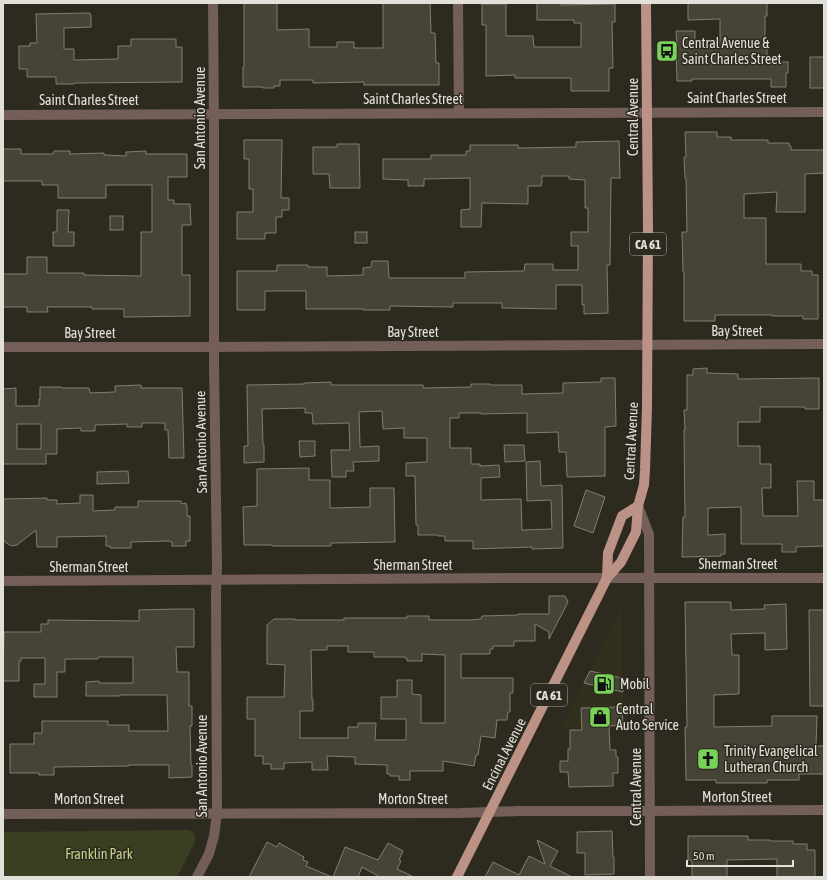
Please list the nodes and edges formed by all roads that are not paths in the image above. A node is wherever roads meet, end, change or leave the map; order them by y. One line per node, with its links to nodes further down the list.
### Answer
1 (212, 3): 7 (street, San Antonio Avenue)
2 (458, 3): 5 (street)
3 (646, 3): 6 (main road, Central Avenue / CA 61)
4 (824, 112): 6 (street, Saint Charles Street)
5 (459, 113): 6 (street, Saint Charles Street); 7 (street, Saint Charles Street)
6 (647, 113): 10 (main road, Central Avenue / CA 61)
7 (214, 114): 8 (street, Saint Charles Street); 12 (street, San Antonio Avenue)
8 (3, 115)
9 (824, 344): 10 (street, Bay Street)
10 (647, 345): 12 (street, Bay Street); 13 (main road, Central Avenue / CA 61)
11 (3, 347): 12 (street, Bay Street)
12 (214, 347): 17 (street, San Antonio Avenue)
13 (638, 506): 14 (main road, Encinal Avenue / CA 61); 14 (main road, Encinal Avenue / CA 61); 15 (street, Central Avenue)
14 (607, 578): 15 (street, Sherman Street); 17 (street, Sherman Street); 21 (main road, Encinal Avenue / CA 61)
15 (649, 578): 16 (street, Sherman Street); 20 (street, Central Avenue)
16 (824, 578)
17 (216, 580): 18 (street, Sherman Street); 22 (street, San Antonio Avenue)
18 (3, 581)
19 (824, 810): 20 (street, Morton Street)
20 (650, 811): 21 (street, Morton Street); 26 (street, Central Avenue)
21 (490, 812): 22 (street, Morton Street); 25 (main road, Encinal Avenue / CA 61)
22 (217, 813): 23 (street, Morton Street); 24 (street, San Antonio Avenue)
23 (3, 814)
24 (197, 877)
25 (457, 877)
26 (650, 877)

